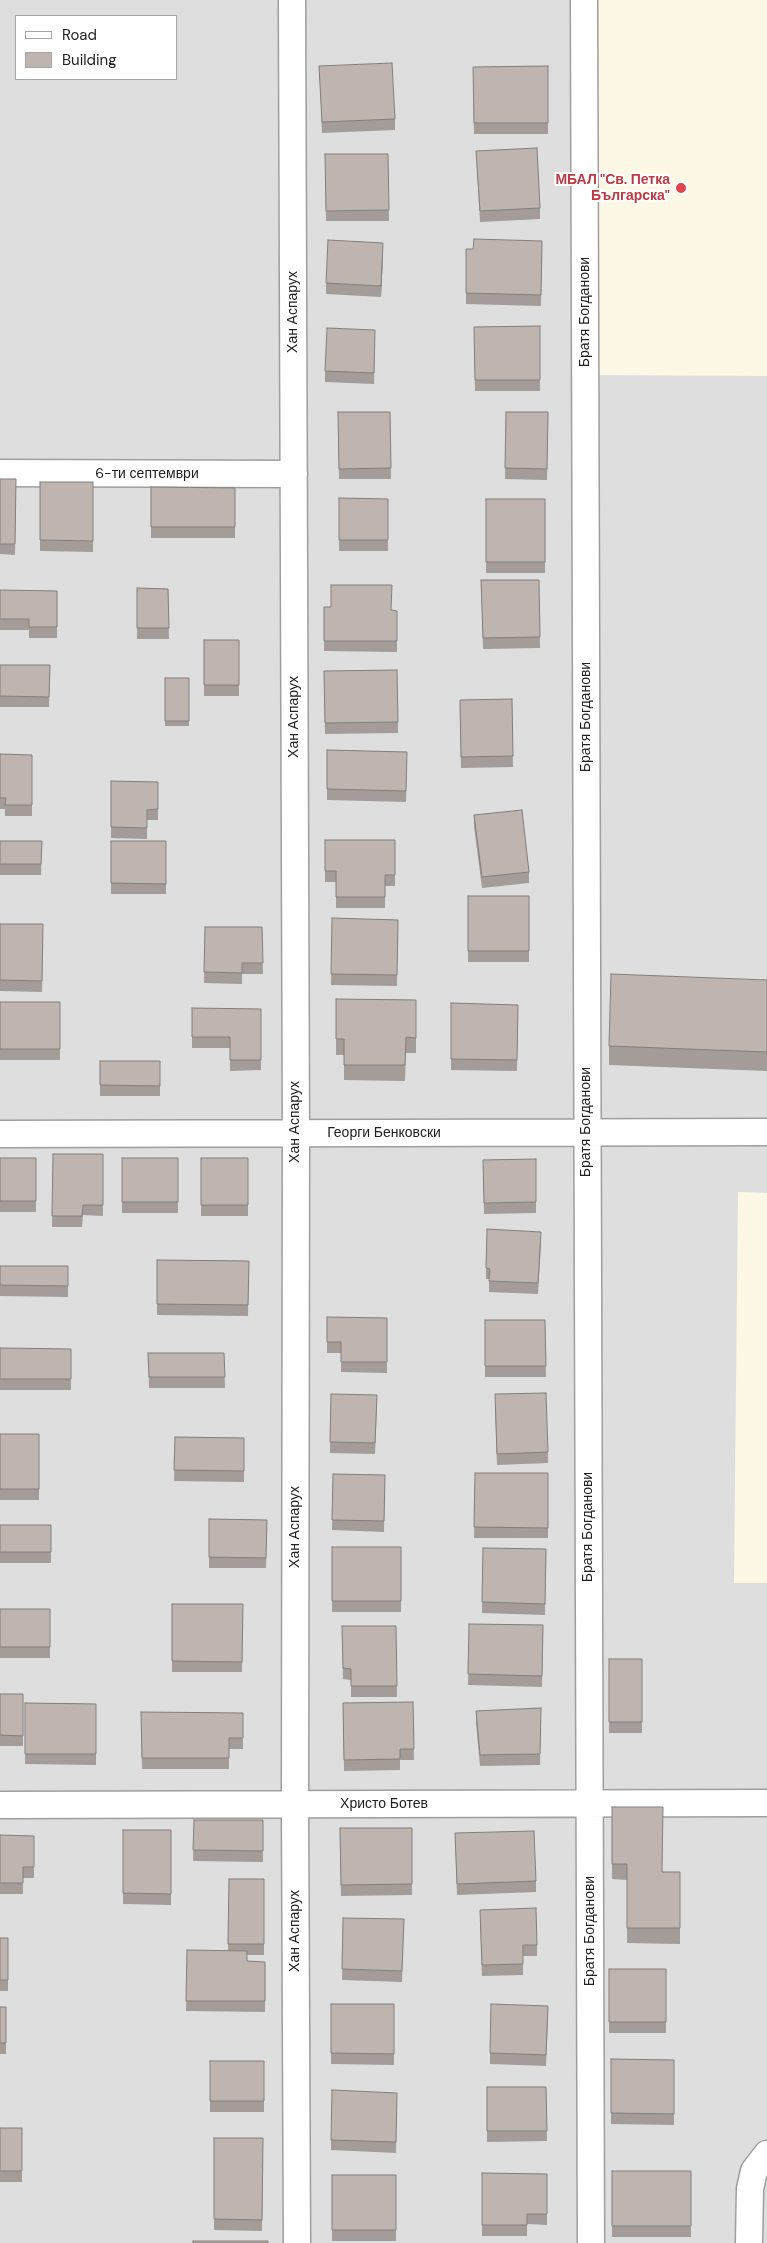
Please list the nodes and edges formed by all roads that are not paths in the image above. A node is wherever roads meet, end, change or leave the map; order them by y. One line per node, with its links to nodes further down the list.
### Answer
1 (292, 0): 4 (street, Хан Аспарух)
2 (584, 0): 5 (street, Братя Богданови)
3 (0, 473): 4 (street, 6-ти септември)
4 (294, 474): 8 (street, Хан Аспарух)
5 (586, 1132): 6 (street, Георги Бенковски); 8 (street, Георги Бенковски); 9 (street, Братя Богданови)
6 (767, 1132)
7 (0, 1134): 8 (street, Георги Бенковски)
8 (296, 1134): 12 (street, Хан Аспарух)
9 (590, 1803): 10 (street, Христо Ботев); 12 (street, Христо Ботев); 15 (street, Братя Богданови)
10 (767, 1803)
11 (0, 1805): 12 (street, Христо Ботев)
12 (295, 1805): 14 (street, Хан Аспарух)
13 (767, 2154): 16 (street)
14 (297, 2243)
15 (591, 2243)
16 (749, 2243)

